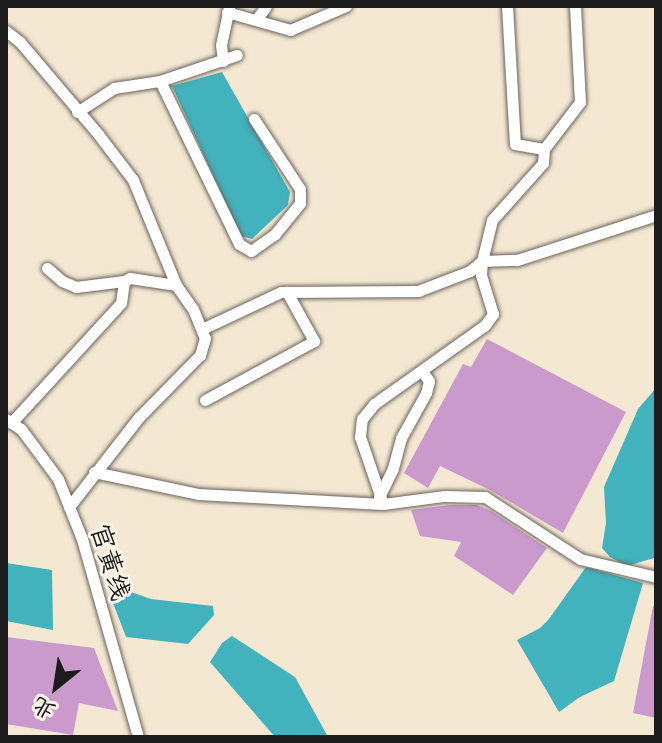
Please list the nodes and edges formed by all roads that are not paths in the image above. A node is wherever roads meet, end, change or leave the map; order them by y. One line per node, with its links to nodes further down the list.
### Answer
1 (266, 6): 6 (street)
2 (346, 6): 6 (street)
3 (507, 6): 13 (street)
4 (575, 6): 13 (street)
5 (228, 9): 6 (street); 9 (street)
6 (256, 20)
7 (6, 31): 11 (street)
8 (237, 55): 9 (street)
9 (223, 61): 10 (street)
10 (160, 81): 11 (street); 12 (street)
11 (77, 112): 18 (street)
12 (254, 119)
13 (544, 149): 15 (street)
14 (656, 215): 15 (street)
15 (482, 261): 19 (street); 21 (street)
16 (47, 268): 17 (street)
17 (124, 281): 18 (street); 23 (street)
18 (176, 285): 20 (street)
19 (287, 292): 20 (street); 22 (street)
20 (202, 329): 24 (street)
21 (422, 371): 25 (street); 25 (street)
22 (205, 400)
23 (9, 421): 26 (street, 官黄线)
24 (94, 472): 25 (street); 26 (street)
25 (381, 500): 27 (street)
26 (69, 507): 28 (street, 官黄线)
27 (656, 577)
28 (138, 737)

